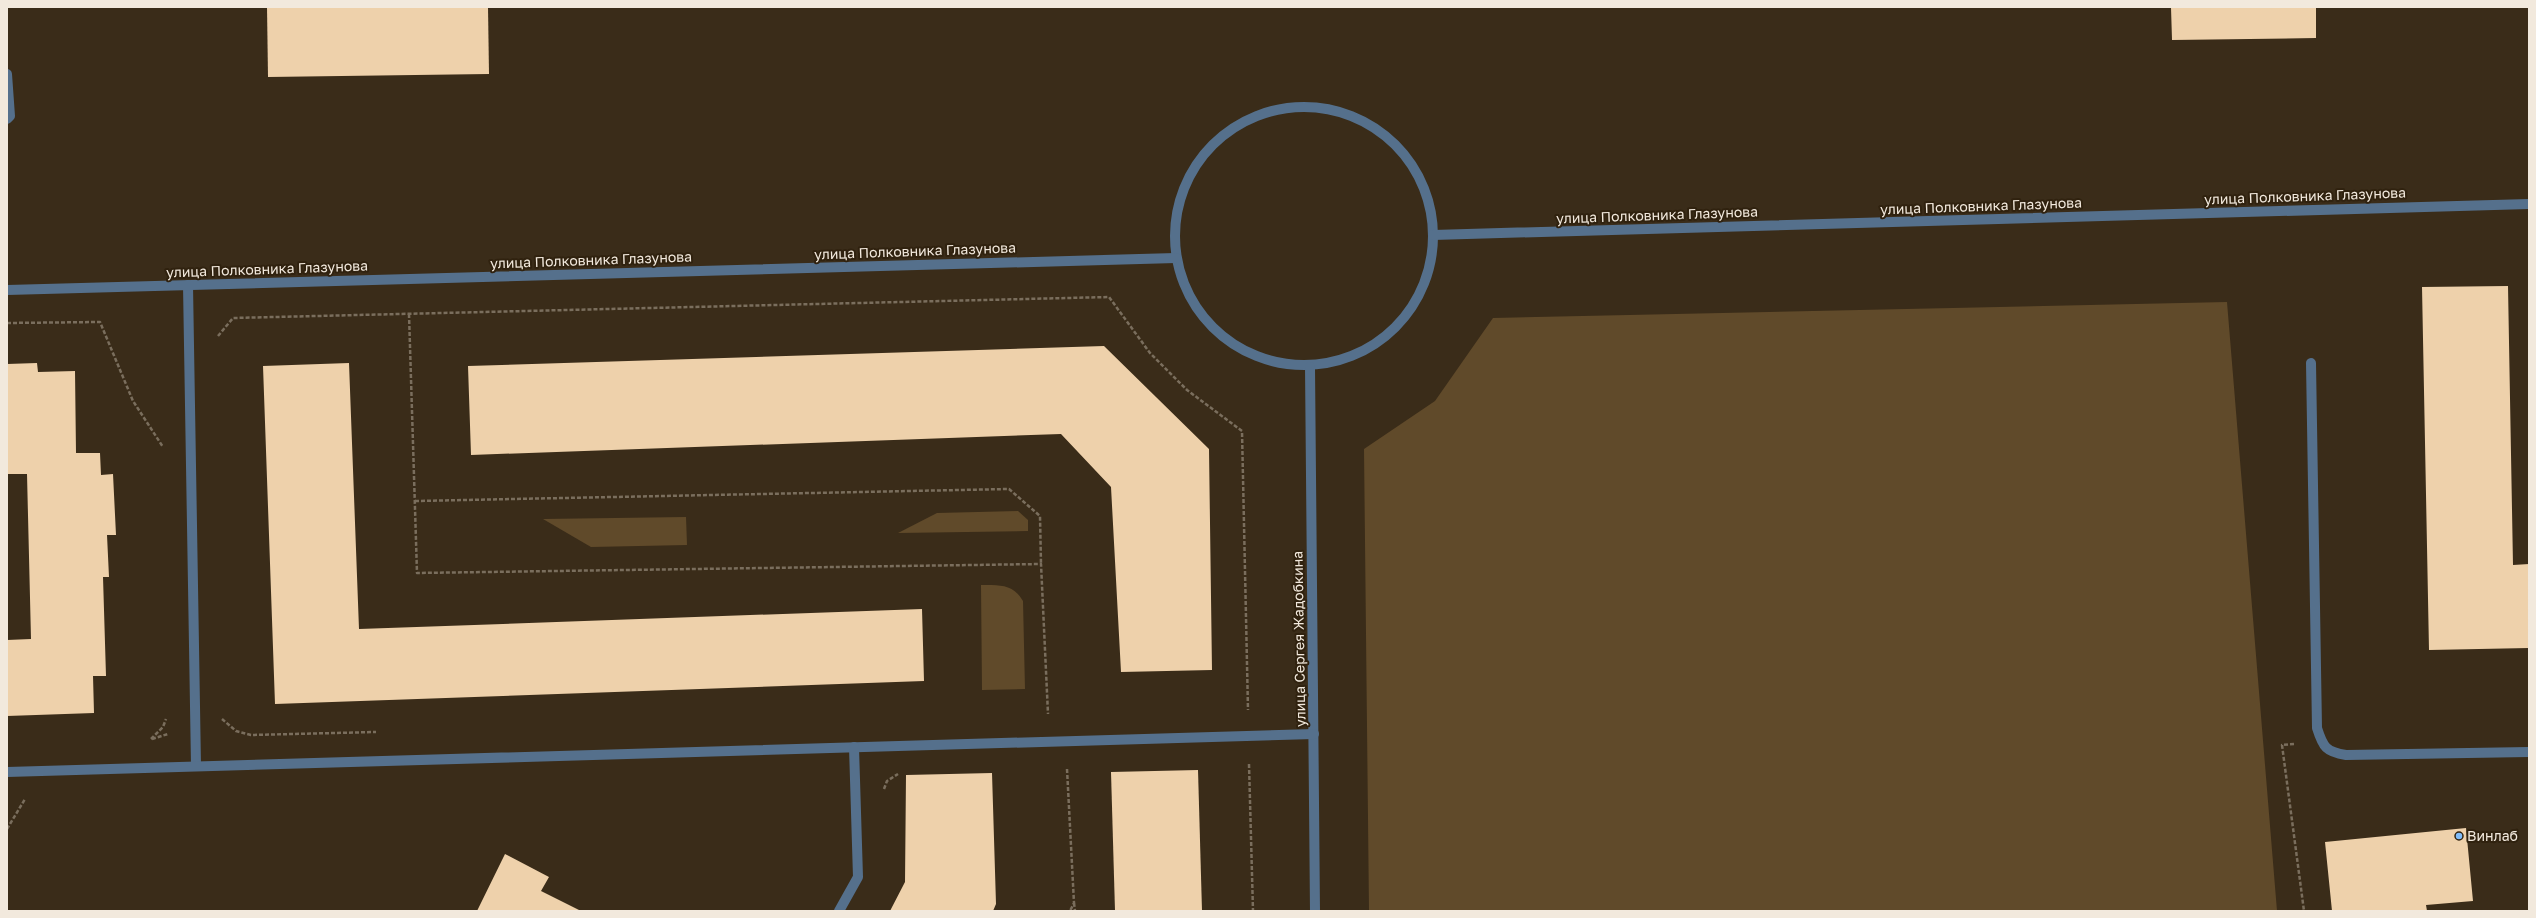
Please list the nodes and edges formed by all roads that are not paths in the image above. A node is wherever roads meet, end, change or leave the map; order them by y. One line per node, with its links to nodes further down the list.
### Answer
1 (7, 74): 2 (street)
2 (7, 119)
3 (2529, 204): 4 (street, улица Полковника Глазунова)
4 (1433, 236): 5 (street); 9 (street)
5 (1176, 258): 6 (street, улица Полковника Глазунова); 9 (street)
6 (188, 285): 7 (street, улица Полковника Глазунова); 13 (street)
7 (7, 290)
8 (2311, 363): 12 (street)
9 (1310, 367): 10 (street, улица Сергея Жадобкина)
10 (1314, 734): 11 (street); 16 (street, улица Сергея Жадобкина)
11 (854, 747): 13 (street); 15 (street)
12 (2529, 752)
13 (196, 766): 14 (street)
14 (7, 772)
15 (839, 911)
16 (1315, 911)

